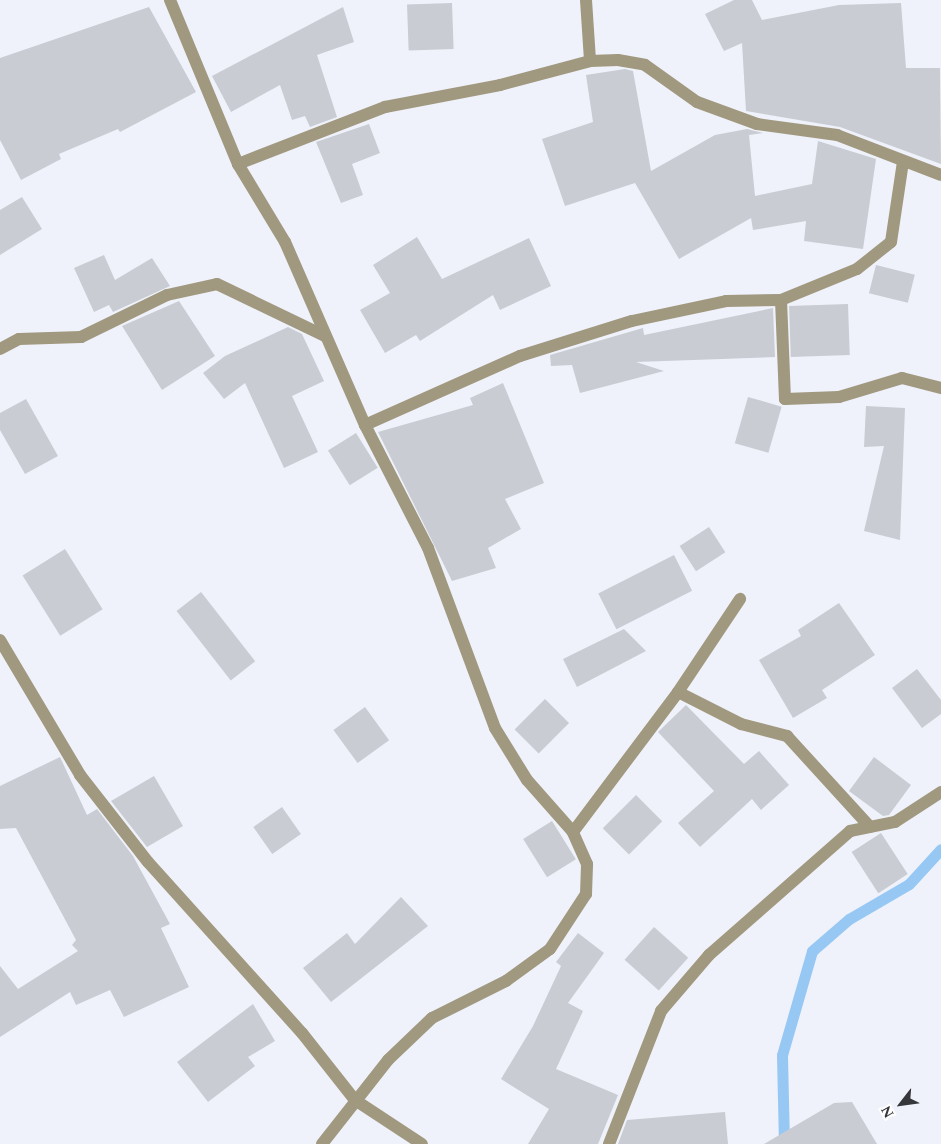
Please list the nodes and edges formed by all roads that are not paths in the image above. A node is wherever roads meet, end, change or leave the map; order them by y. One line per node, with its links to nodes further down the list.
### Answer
1 (170, 0): 5 (street)
2 (586, 0): 3 (street)
3 (590, 61): 4 (street); 5 (street)
4 (903, 162): 6 (street); 7 (street)
5 (238, 164): 8 (street)
6 (941, 176)
7 (781, 300): 10 (street); 11 (street)
8 (325, 336): 9 (street); 11 (street)
9 (0, 349)
10 (941, 388)
11 (365, 425): 17 (street)
12 (740, 599): 14 (street)
13 (0, 640): 18 (street)
14 (678, 692): 16 (street); 17 (street)
15 (941, 792): 16 (street)
16 (870, 827): 21 (street)
17 (573, 832): 18 (street)
18 (355, 1100): 19 (street); 20 (street)
19 (322, 1144)
20 (422, 1144)
21 (608, 1144)

